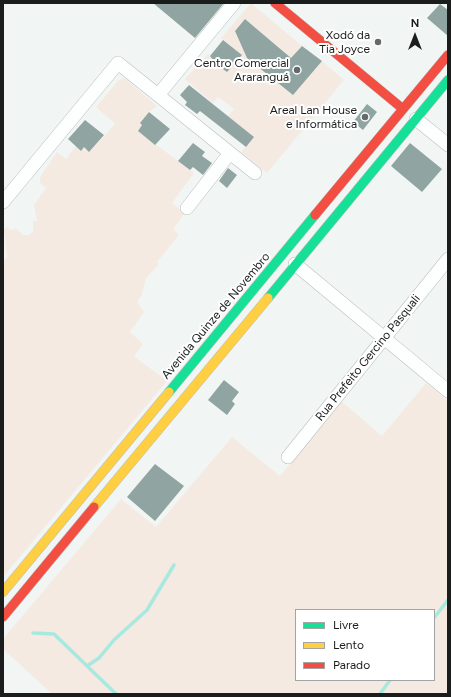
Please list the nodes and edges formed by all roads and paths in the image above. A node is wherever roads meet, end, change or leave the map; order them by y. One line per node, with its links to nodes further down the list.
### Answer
1 (234, 3): 5 (street)
2 (275, 3): 6 (street)
3 (448, 55): 6 (street, Avenida Quinze de Novembro)
4 (448, 80): 7 (street)
5 (158, 95): 9 (street); 11 (street)
6 (403, 109): 7 (street); 18 (street, Avenida Quinze de Novembro)
7 (416, 119): 8 (street); 14 (street)
8 (448, 145)
9 (230, 153): 10 (street); 12 (street)
10 (255, 173)
11 (3, 202)
12 (187, 208)
13 (448, 259): 15 (street, Rua Prefeito Gercino Pasquali)
14 (296, 264): 15 (street); 19 (street)
15 (384, 338): 16 (street); 17 (street, Rua Prefeito Gercino Pasquali)
16 (448, 391)
17 (288, 457)
18 (3, 592)
19 (3, 617)

